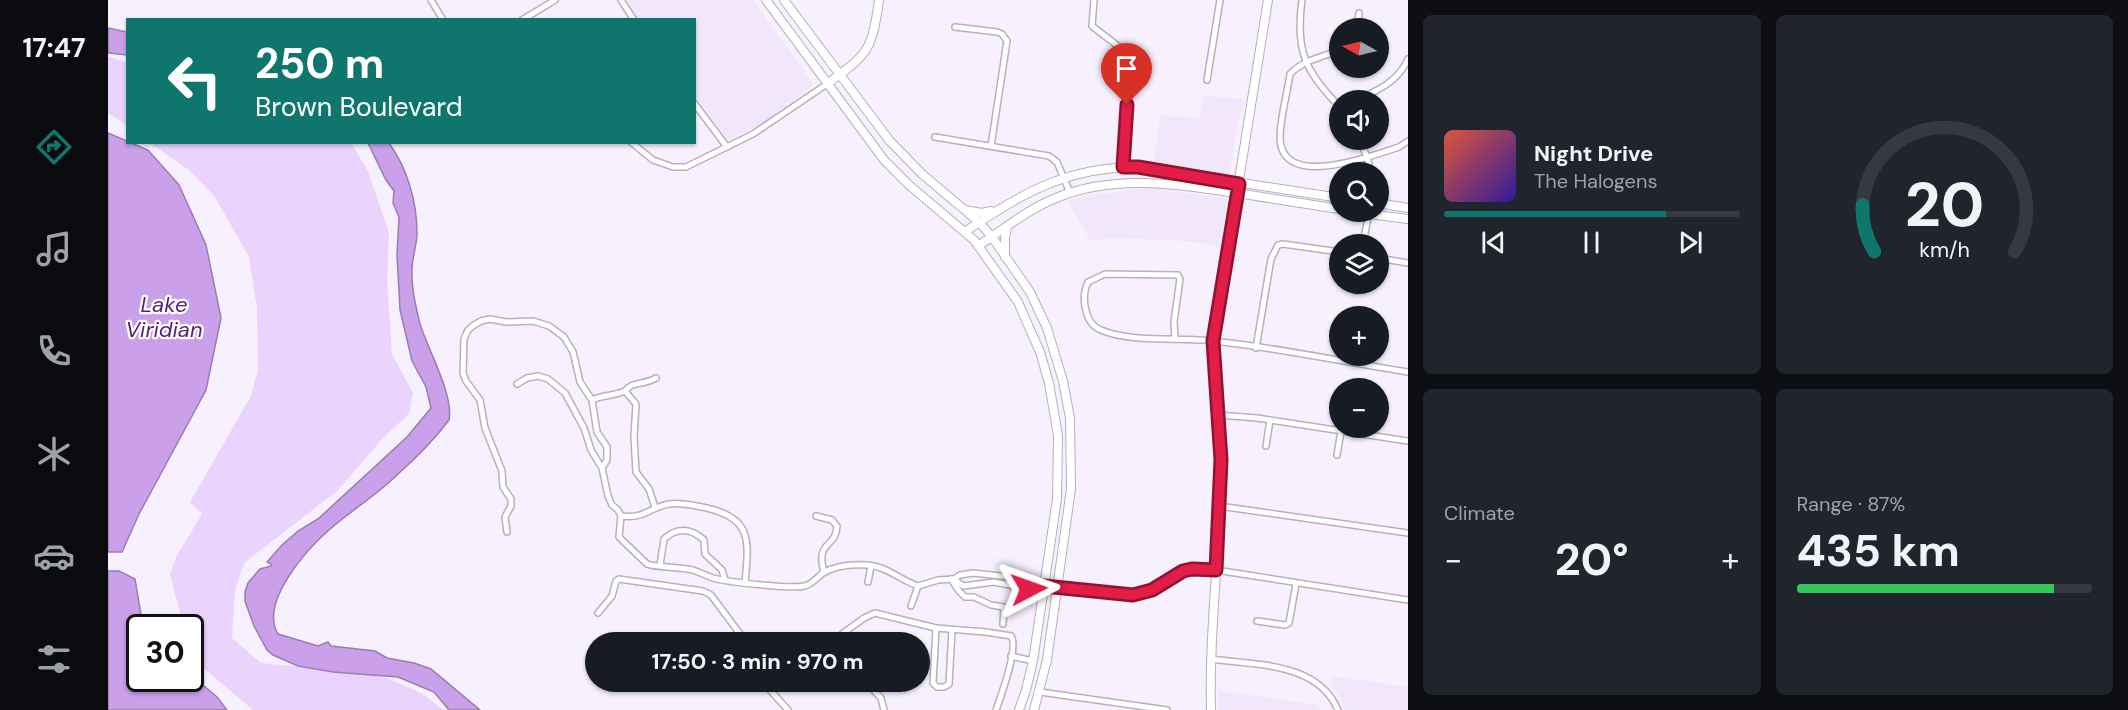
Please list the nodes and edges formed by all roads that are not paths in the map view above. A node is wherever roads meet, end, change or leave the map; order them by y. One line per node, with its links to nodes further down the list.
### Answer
1 (431, 0): 12 (street)
2 (555, 0): 13 (street)
3 (621, 0): 14 (street)
4 (766, 0): 22 (main road)
5 (784, 0): 20 (main road)
6 (879, 0): 20 (main road)
7 (1094, 0): 34 (street)
8 (1220, 0): 21 (street)
9 (1268, 0): 36 (main road)
10 (1302, 0): 19 (street)
11 (1359, 13): 15 (street)
12 (442, 18)
13 (525, 18)
14 (633, 18)
15 (1358, 18)
16 (955, 27): 29 (street)
17 (1329, 54): 19 (street)
18 (1408, 59): 23 (street)
19 (1306, 62): 24 (street); 32 (street)
20 (839, 76): 22 (main road); 43 (main road)
21 (1206, 80)
22 (827, 84): 30 (street); 49 (main road)
23 (1381, 90)
24 (1329, 96)
25 (696, 106): 30 (street)
26 (935, 137): 29 (street)
27 (1408, 141): 32 (street)
28 (634, 144): 30 (street)
29 (991, 146): 35 (street)
30 (728, 147)
31 (1364, 150): 32 (street)
32 (1367, 157): 33 (street)
33 (1368, 162)
34 (1123, 167): 35 (main road); 36 (main road)
35 (1064, 178): 37 (street); 44 (main road)
36 (1239, 184): 38 (main road); 39 (main road)
37 (1070, 193): 38 (main road); 48 (main road)
38 (1238, 194): 41 (main road); 57 (main road)
39 (1329, 196)
40 (1389, 205): 42 (main road)
41 (1329, 207)
42 (1408, 208)
43 (962, 209): 44 (main road); 47 (main road)
44 (996, 210): 47 (main road)
45 (1389, 216): 46 (main road)
46 (1408, 219)
47 (979, 222): 49 (main road); 50 (main road)
48 (1008, 226): 50 (main road); 53 (main road)
49 (966, 231): 51 (main road)
50 (992, 237): 51 (main road); 53 (main road)
51 (978, 246): 90 (main road)
52 (1329, 250): 58 (street)
53 (1005, 258): 91 (main road)
54 (1389, 259): 55 (street)
55 (1408, 262)
56 (1175, 339): 56 (street); 57 (street)
57 (1213, 341): 58 (street); 64 (main road)
58 (1256, 348): 59 (street)
59 (1408, 372)
60 (656, 378): 62 (street)
61 (517, 384): 72 (street)
62 (625, 391): 63 (street); 74 (street)
63 (592, 400): 72 (street); 77 (street)
64 (1218, 415): 65 (street); 73 (main road)
65 (1270, 420): 66 (street); 70 (street)
66 (1329, 429)
67 (1340, 438): 71 (street)
68 (1388, 438): 69 (street)
69 (1408, 441)
70 (1266, 446)
71 (1337, 455)
72 (602, 468): 75 (street)
73 (1219, 506): 78 (street); 81 (main road)
74 (655, 507): 75 (street); 86 (street)
75 (621, 516): 79 (street)
76 (816, 516): 82 (street)
77 (507, 532)
78 (1408, 533)
79 (660, 565): 84 (street); 84 (street)
80 (871, 566): 82 (street); 85 (street); 89 (street)
81 (1216, 570): 87 (street); 91 (street); 102 (main road)
82 (824, 572): 86 (street)
83 (953, 579): 88 (street); 88 (street); 89 (street); 96 (street)
84 (725, 580): 86 (street)
85 (868, 582)
86 (746, 583)
87 (1296, 584): 92 (street); 95 (street)
88 (1034, 585): 90 (street)
89 (918, 586): 93 (street)
90 (1045, 586): 91 (street); 103 (main road)
91 (1058, 587): 106 (main road)
92 (1408, 600)
93 (911, 606)
94 (598, 613): 99 (street)
95 (1257, 621)
96 (1003, 624)
97 (936, 628): 98 (street); 98 (street); 100 (street)
98 (952, 630): 101 (street)
99 (739, 632)
100 (846, 632)
101 (1011, 656): 103 (street); 109 (street)
102 (1210, 659): 113 (main road); 114 (street)
103 (1033, 661): 110 (main road)
104 (772, 692): 107 (street)
105 (875, 692): 108 (street)
106 (1040, 692): 111 (main road); 112 (street)
107 (788, 710)
108 (884, 710)
109 (996, 710)
110 (1019, 710)
111 (1034, 710)
112 (1167, 710)
113 (1211, 710)
114 (1338, 710)

